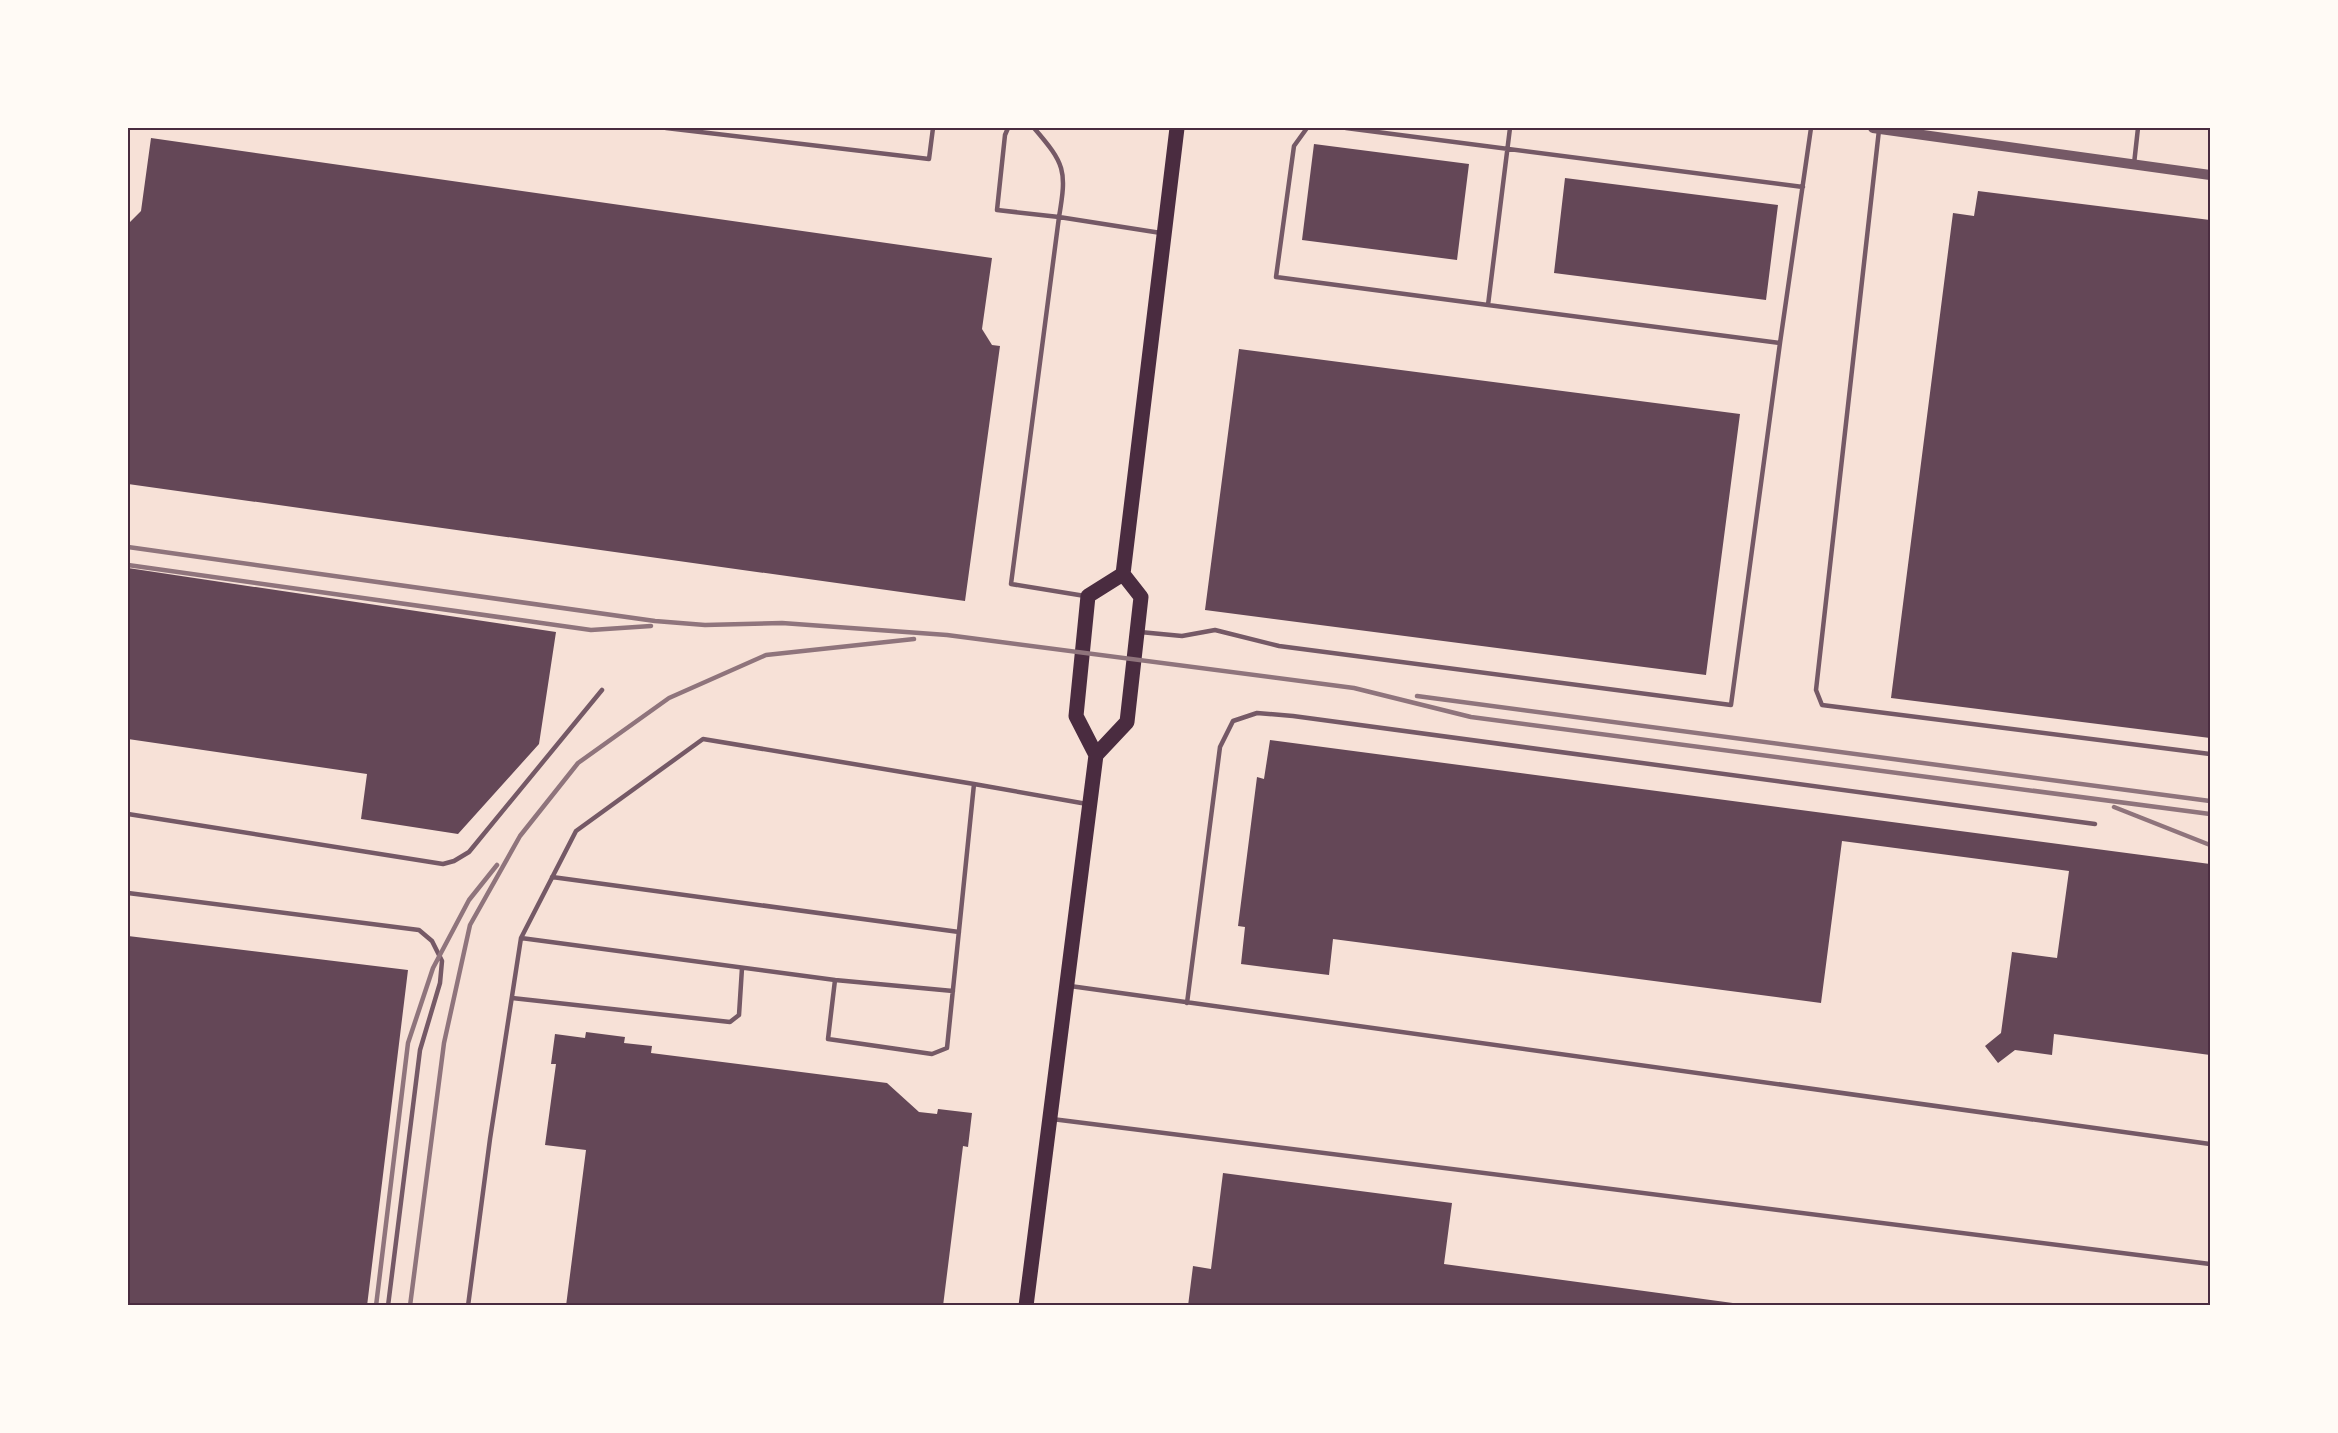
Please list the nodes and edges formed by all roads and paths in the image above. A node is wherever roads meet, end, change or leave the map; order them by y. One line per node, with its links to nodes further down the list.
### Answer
1 (666, 128): 2 (lane)
2 (933, 128)
3 (1008, 128): 16 (lane)
4 (1034, 128): 16 (lane)
5 (1177, 128): 17 (main road)
6 (1307, 128): 18 (lane)
7 (1346, 128): 12 (lane)
8 (1510, 128): 12 (lane)
9 (1811, 128): 15 (lane)
10 (1877, 128): 13 (street); 24 (lane)
11 (2138, 128): 13 (lane)
12 (1507, 148): 15 (lane); 18 (lane)
13 (2134, 165): 14 (street)
14 (2211, 175)
15 (1803, 187): 19 (lane)
16 (1059, 217): 17 (lane); 21 (lane)
17 (1164, 234): 20 (main road)
18 (1488, 305): 19 (lane)
19 (1780, 343): 22 (lane)
20 (1123, 574): 21 (main road); 22 (main road)
21 (1088, 596): 25 (main road)
22 (1138, 632): 25 (main road)
23 (602, 690): 28 (lane)
24 (2211, 754)
25 (1096, 755): 27 (main road)
26 (975, 784): 27 (lane); 30 (lane); 32 (lane)
27 (1090, 804): 36 (main road)
28 (128, 814)
29 (2095, 825): 39 (lane)
30 (552, 877): 32 (lane); 33 (lane)
31 (128, 893): 43 (lane)
32 (959, 932): 37 (lane)
33 (521, 938): 34 (lane); 38 (lane)
34 (742, 968): 35 (lane); 38 (lane)
35 (835, 980): 37 (lane); 37 (lane)
36 (1067, 986): 39 (lane); 40 (main road)
37 (953, 991)
38 (512, 998): 44 (lane)
39 (1187, 1003): 41 (lane)
40 (1050, 1119): 42 (lane); 45 (main road)
41 (2211, 1144)
42 (2211, 1264)
43 (388, 1305)
44 (468, 1305)
45 (1026, 1305)

